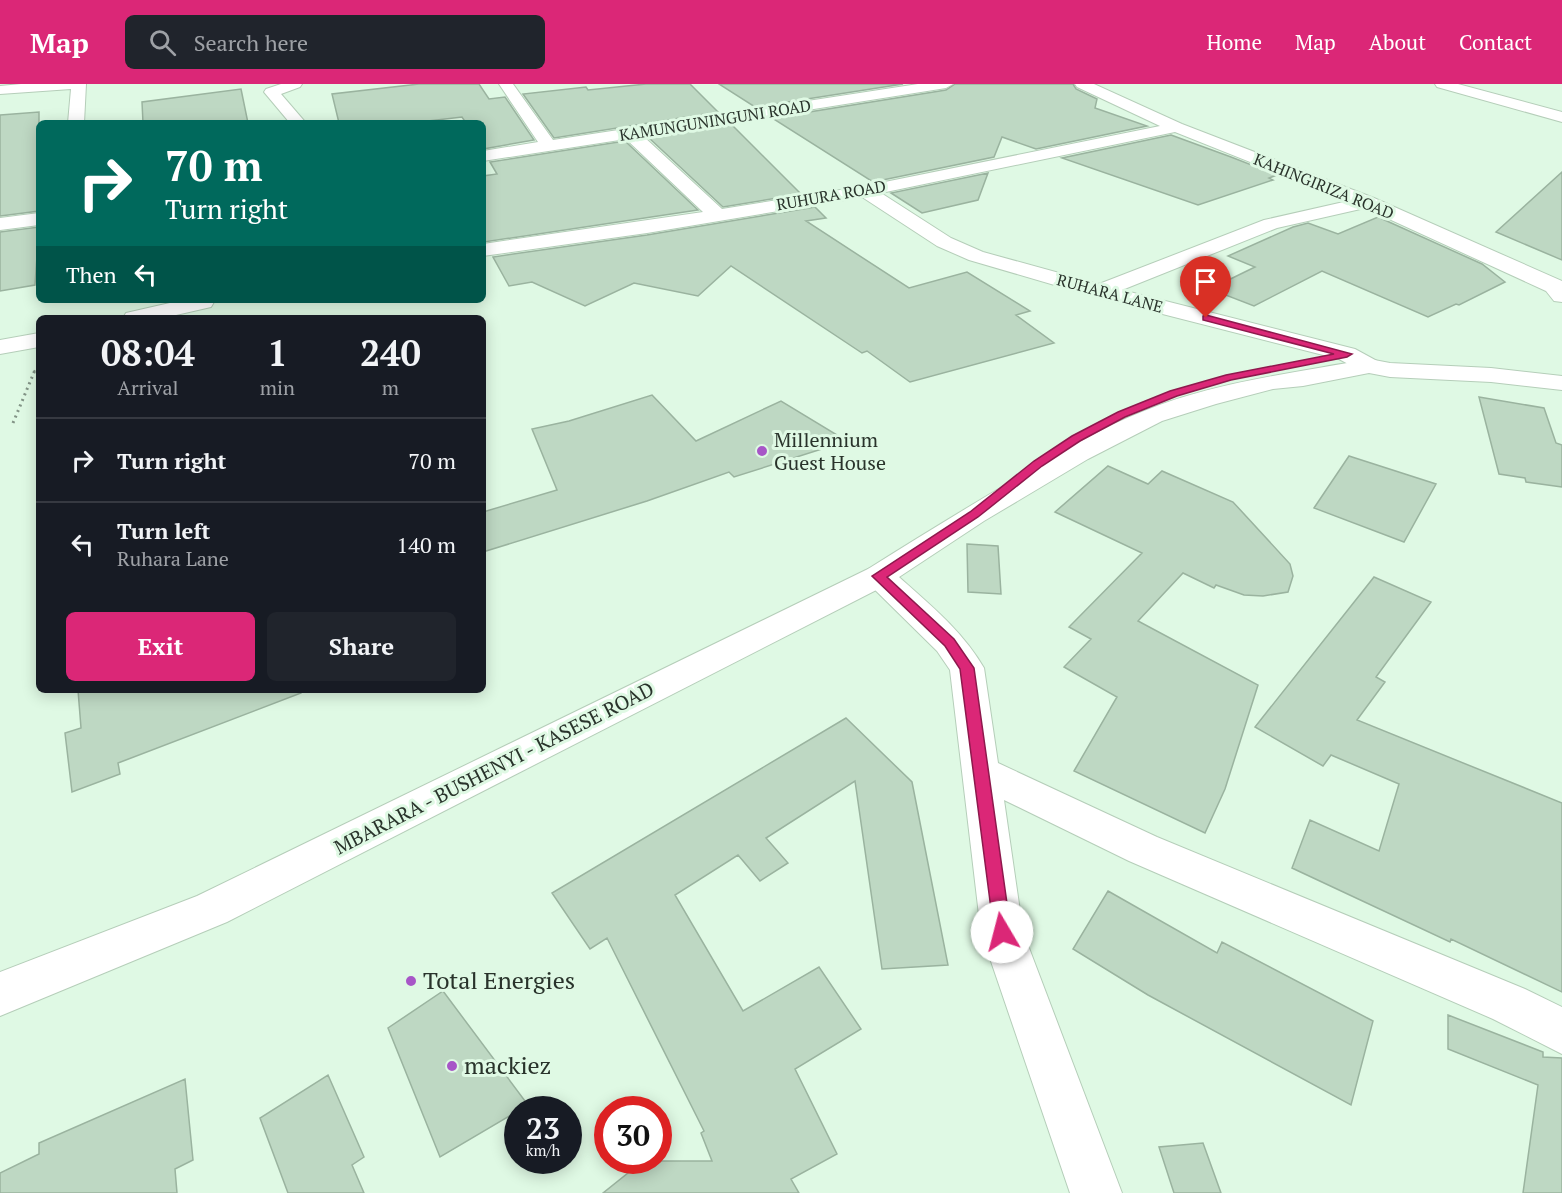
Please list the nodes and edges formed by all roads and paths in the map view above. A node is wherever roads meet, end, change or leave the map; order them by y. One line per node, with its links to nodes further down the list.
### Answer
1 (79, 84): 8 (street); 11 (street)
2 (294, 84): 12 (street)
3 (506, 84): 15 (street)
4 (857, 84): 9 (street)
5 (946, 84): 9 (street, KAMUNGUNINGUNI ROAD)
6 (1082, 84): 13 (street, KAHINGIRIZA ROAD)
7 (1442, 84): 10 (street)
8 (0, 90)
9 (873, 95): 14 (street, KAMUNGUNINGUNI ROAD)
10 (1562, 117)
11 (76, 120)
12 (295, 120)
13 (1176, 127): 17 (street, RUHURA ROAD); 18 (street, KAHINGIRIZA ROAD)
14 (631, 134): 15 (street, KAMUNGUNINGUNI ROAD); 19 (street)
15 (549, 146): 16 (street, KAMUNGUNINGUNI ROAD)
16 (486, 156)
17 (865, 190): 19 (street, RUHURA ROAD); 24 (street, RUHARA LANE)
18 (1367, 202): 23 (street, KAHINGIRIZA ROAD); 24 (street)
19 (716, 214): 22 (street, RUHURA ROAD)
20 (36, 219): 21 (street)
21 (0, 224)
22 (486, 250)
23 (1559, 289)
24 (1100, 291): 29 (street, RUHARA LANE)
25 (197, 303): 26 (street)
26 (147, 315)
27 (36, 341): 28 (street)
28 (0, 347)
29 (1347, 354): 30 (street, RUHARA LANE); 32 (street, MBARARA - BUSHENYI - KASESE ROAD); 35 (street, MBARARA - BUSHENYI - KASESE ROAD)
30 (1369, 366): 33 (street, MBARARA - BUSHENYI - KASESE ROAD); 35 (street, MBARARA - BUSHENYI - KASESE ROAD)
31 (36, 368): 34 (path)
32 (1562, 373)
33 (1562, 383)
34 (13, 423)
35 (974, 515): 36 (street, MBARARA - BUSHENYI - KASESE ROAD)
36 (879, 576): 37 (street); 38 (street, MBARARA - BUSHENYI - KASESE ROAD)
37 (981, 772): 39 (street); 40 (street)
38 (0, 994)
39 (1562, 1031)
40 (1096, 1193)

